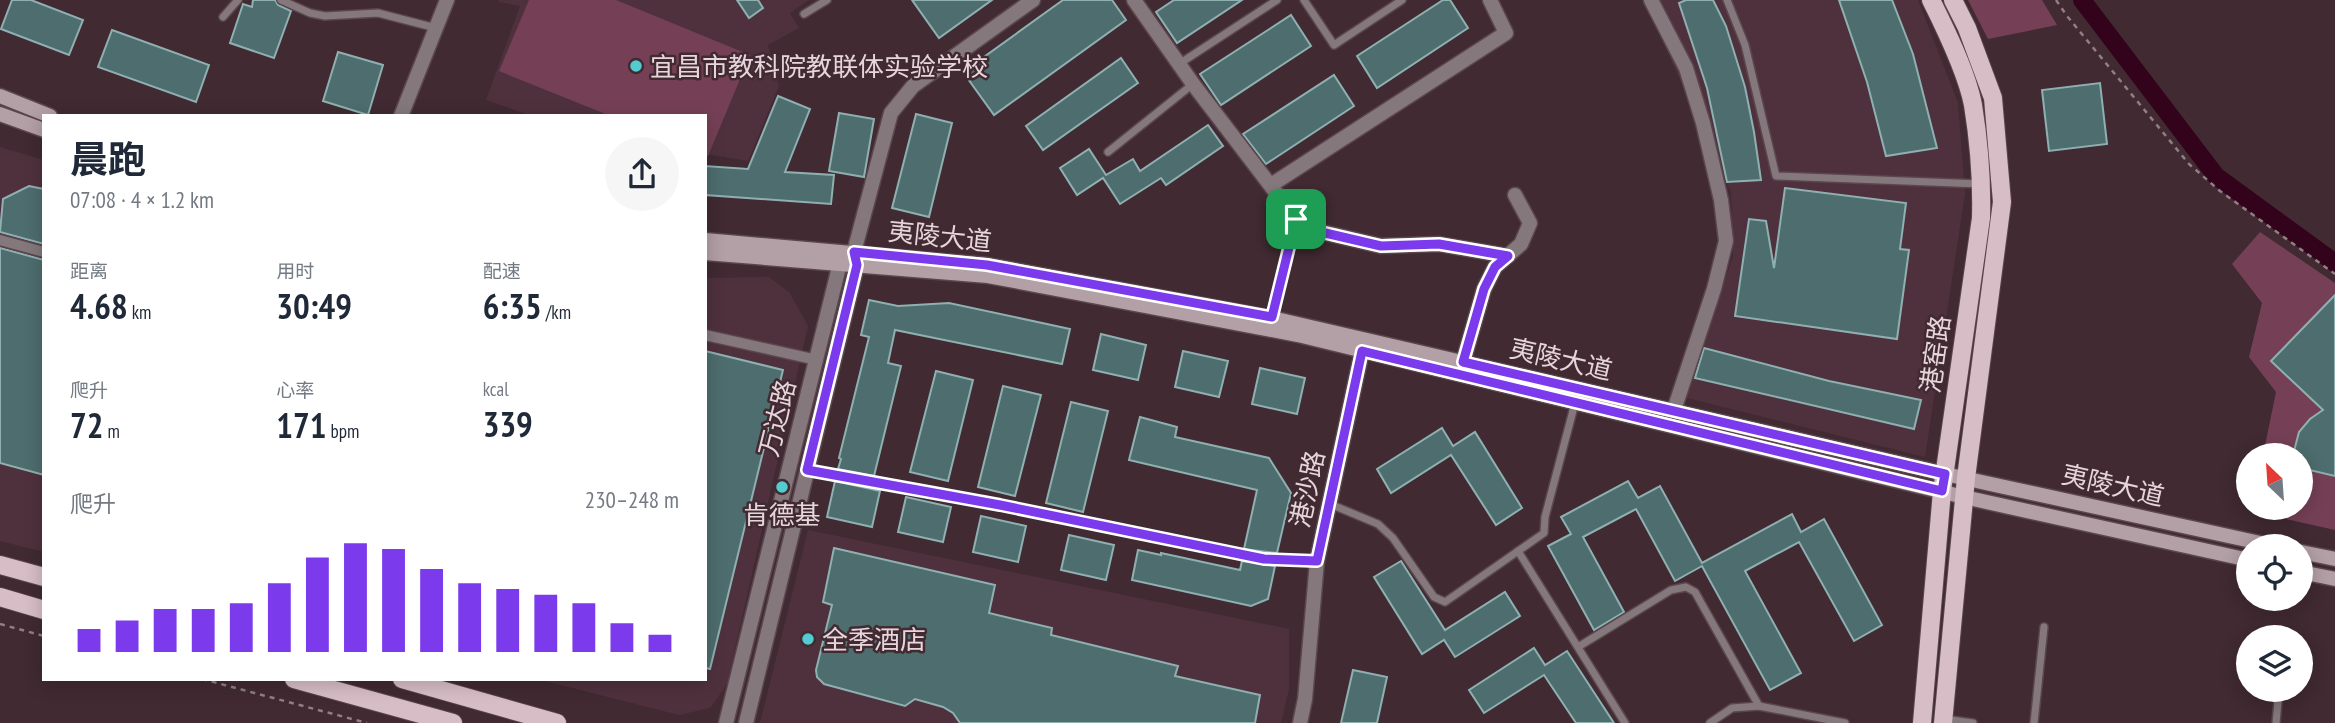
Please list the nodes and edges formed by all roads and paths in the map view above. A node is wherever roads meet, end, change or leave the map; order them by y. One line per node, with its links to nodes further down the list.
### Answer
1 (238, 0): 17 (lane)
2 (281, 0): 18 (lane)
3 (447, 0): 18 (street)
4 (827, 0): 16 (lane)
5 (1033, 0): 36 (street, 万达路)
6 (1135, 0): 19 (street)
7 (1277, 0): 19 (lane)
8 (1304, 0): 9 (lane)
9 (1402, 0)
10 (1490, 0): 28 (street)
11 (1651, 0): 45 (street)
12 (1727, 0): 27 (lane)
13 (1931, 0): 27 (main road, 港窑路)
14 (1952, 0): 47 (main road, 港窑路)
15 (2056, 0): 38 (path)
16 (804, 14)
17 (223, 17)
18 (436, 28): 24 (street)
19 (1179, 64): 20 (street)
20 (1193, 84): 26 (lane); 28 (street)
21 (0, 96): 23 (main road)
22 (0, 114): 25 (main road)
23 (45, 114)
24 (402, 114)
25 (42, 129)
26 (1108, 152)
27 (1982, 184): 48 (main road, 港窑路)
28 (1271, 185): 30 (street)
29 (1516, 195): 35 (street)
30 (1296, 219): 35 (street); 39 (path)
31 (0, 240): 33 (street)
32 (707, 240): 36 (main road, 夷陵大道)
33 (42, 251)
34 (707, 253): 37 (main road)
35 (1508, 256): 43 (street)
36 (855, 258): 37 (street); 39 (main road, 夷陵大道); 41 (main road, 夷陵大道); 46 (street, 万达路)
37 (840, 263): 42 (street, 万达路)
38 (2335, 274)
39 (1272, 317): 43 (main road, 夷陵大道)
40 (707, 335): 42 (street)
41 (1362, 351): 44 (main road, 夷陵大道); 50 (street, 港沙路)
42 (817, 360): 76 (street, 万达路)
43 (1463, 362): 45 (main road, 夷陵大道)
44 (1575, 403): 48 (main road, 夷陵大道); 52 (lane)
45 (1674, 410): 48 (main road, 夷陵大道)
46 (807, 470): 56 (lane); 77 (street, 万达路)
47 (1966, 478): 48 (main road, 夷陵大道); 49 (main road, 港窑路); 51 (main road, 夷陵大道)
48 (1943, 482): 49 (main road, 夷陵大道); 82 (main road, 港窑路)
49 (1964, 497): 54 (main road, 夷陵大道); 72 (main road, 港窑路)
50 (1329, 504): 52 (lane); 56 (street, 港沙路)
51 (2236, 538)
52 (1518, 551): 66 (lane)
53 (2313, 554): 55 (main road)
54 (2236, 557)
55 (2335, 559)
56 (1317, 561): 78 (street, 港沙路)
57 (0, 565): 59 (main road)
58 (2313, 574): 60 (main road)
59 (42, 576)
60 (2335, 579)
61 (0, 597): 62 (main road)
62 (42, 609)
63 (0, 624): 65 (path)
64 (2044, 627): 84 (lane)
65 (42, 635)
66 (1578, 647): 71 (lane); 79 (lane)
67 (210, 681): 73 (path)
68 (301, 681): 74 (main road)
69 (409, 681): 75 (main road)
70 (2278, 702): 85 (lane)
71 (1759, 706): 80 (lane); 81 (lane)
72 (1944, 721): 83 (lane)
73 (368, 723)
74 (453, 723)
75 (557, 723)
76 (726, 723)
77 (746, 723)
78 (1300, 723)
79 (1625, 723)
80 (1710, 723)
81 (1845, 723)
82 (1922, 723)
83 (1973, 723)
84 (2034, 723)
85 (2276, 723)

